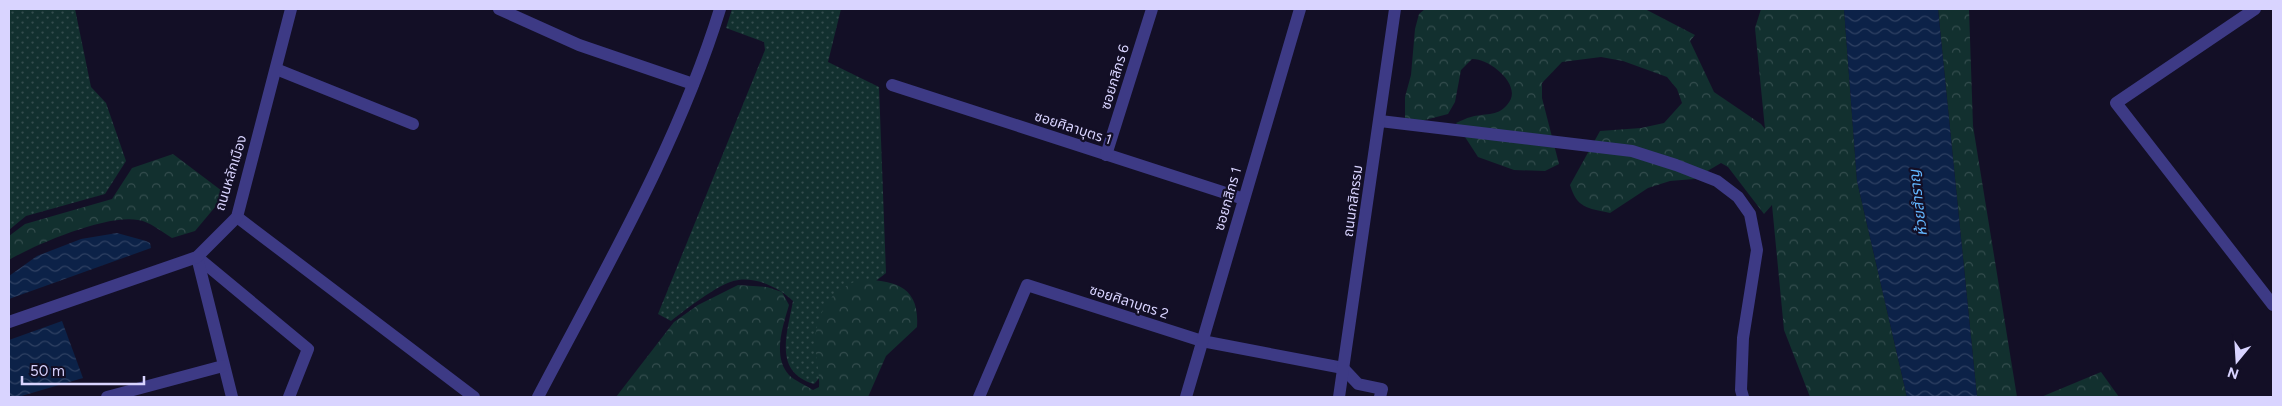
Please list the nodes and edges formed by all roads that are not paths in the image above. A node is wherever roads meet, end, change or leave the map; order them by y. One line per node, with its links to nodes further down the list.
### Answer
1 (291, 9): 8 (street, ถนนหลักเมือง)
2 (499, 9): 9 (street)
3 (720, 9): 9 (street)
4 (1152, 9): 13 (street, ซอยกสิกร 6)
5 (1300, 9): 14 (street, ซอยกสิกร 1)
6 (1395, 9): 11 (street, ถนนกสิกรรม)
7 (2255, 9): 17 (street)
8 (276, 69): 12 (street); 15 (street, ถนนหลักเมือง)
9 (693, 84): 27 (street)
10 (892, 85): 13 (street, ซอยศิลาบุตร 1)
11 (1380, 121): 21 (street, ถนนกสิกรรม); 32 (street)
12 (413, 124)
13 (1106, 155): 14 (street, ซอยศิลาบุตร 1)
14 (1244, 199): 19 (street, ซอยกสิกร 1)
15 (237, 217): 16 (street, ถนนหลักเมือง); 26 (street)
16 (197, 257): 18 (street, ถนนหลักเมือง); 20 (street); 25 (street)
17 (2273, 305)
18 (9, 322)
19 (1202, 342): 21 (street, ซอยศิลาบุตร 2); 28 (street, ซอยศิลาบุตร 2); 29 (street, ซอยกสิกร 1)
20 (223, 366): 22 (street); 24 (street)
21 (1343, 368): 30 (street, ถนนกสิกรรม); 31 (street)
22 (128, 394): 23 (street)
23 (107, 397)
24 (232, 397)
25 (290, 397)
26 (474, 397)
27 (538, 397)
28 (979, 397)
29 (1186, 397)
30 (1339, 397)
31 (1380, 397)
32 (1743, 397)

